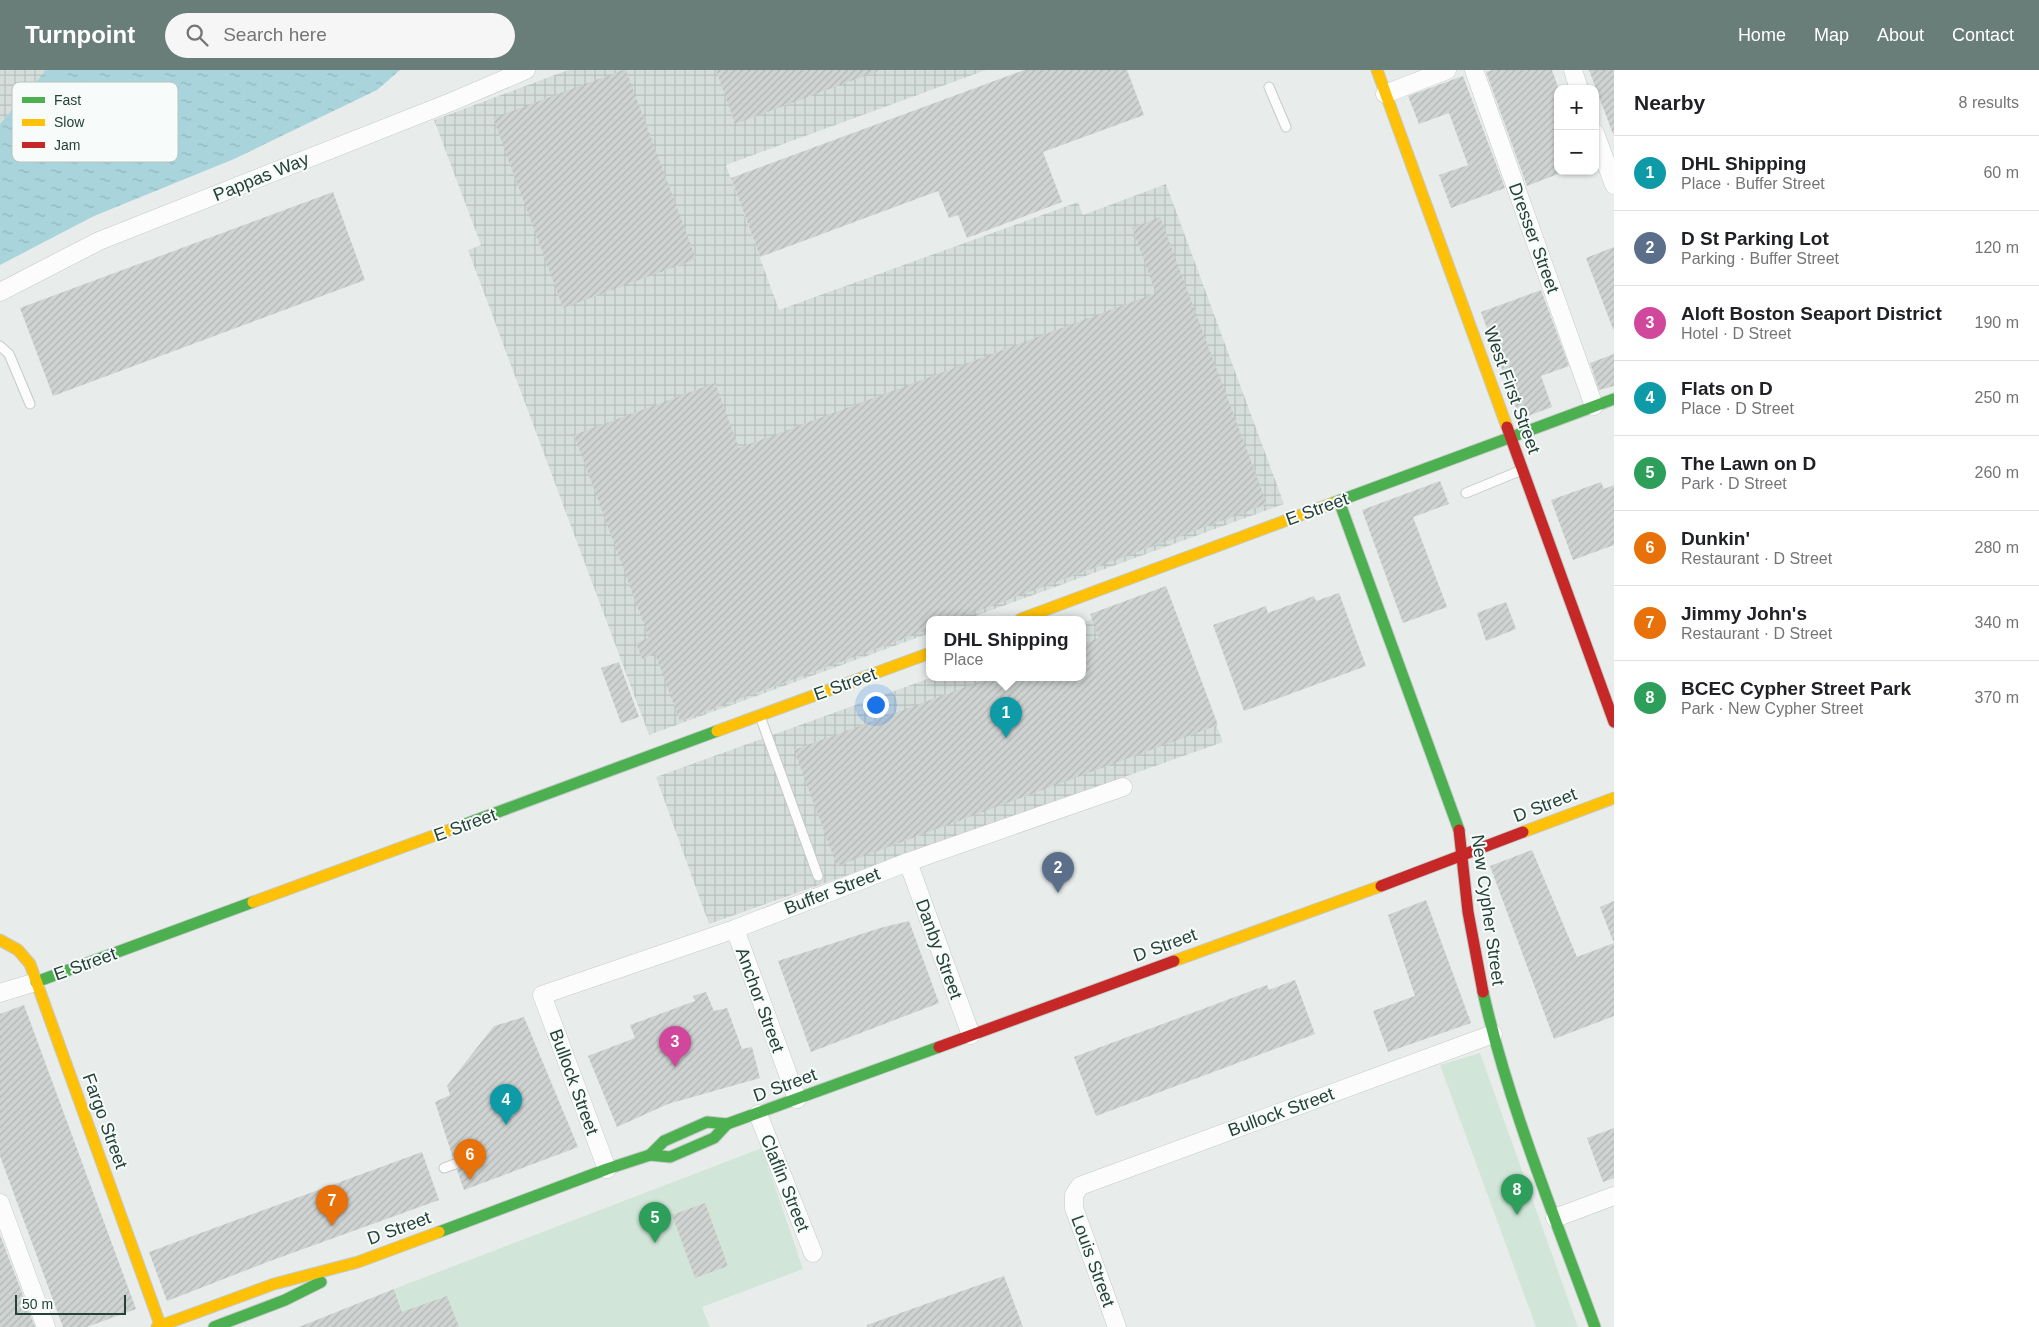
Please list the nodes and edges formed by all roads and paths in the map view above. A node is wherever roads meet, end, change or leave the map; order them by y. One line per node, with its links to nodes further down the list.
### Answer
1 (526, 70): 12 (street, Pappas Way)
2 (1377, 70): 8 (street, West First Street)
3 (1447, 70): 8 (street)
4 (1474, 70): 16 (street, Dresser Street)
5 (1573, 70): 6 (street)
6 (1578, 85)
7 (1269, 87): 9 (lane)
8 (1385, 94): 17 (street, West First Street)
9 (1286, 127)
10 (1599, 144): 11 (street)
11 (1614, 185)
12 (0, 292)
13 (0, 346): 15 (lane)
14 (1614, 399): 16 (street, E Street)
15 (30, 404)
16 (1594, 406): 17 (street, E Street)
17 (1511, 438): 18 (street, West First Street); 20 (street, E Street)
18 (1522, 470): 19 (lane); 24 (street, West First Street)
19 (1466, 494)
20 (1339, 501): 21 (street, E Street); 27 (street, New Cypher Street)
21 (1028, 616)
22 (926, 654): 23 (street, E Street)
23 (760, 716): 29 (lane); 32 (street, E Street)
24 (1614, 722)
25 (1123, 787): 28 (street, Buffer Street)
26 (1614, 798): 27 (street, D Street)
27 (1462, 856): 35 (street, New Cypher Street); 36 (street, D Street)
28 (908, 862): 30 (street, Buffer Street); 36 (street, Danby Street)
29 (818, 876)
30 (735, 929): 34 (street, Buffer Street); 37 (street, Anchor Street)
31 (0, 940): 32 (street, Fargo Street)
32 (36, 982): 33 (street, E Street); 51 (street, Fargo Street)
33 (0, 993)
34 (542, 995): 43 (street, Bullock Street)
35 (1493, 1034): 44 (street, Bullock Street); 47 (street, New Cypher Street)
36 (971, 1035): 37 (street, D Street)
37 (797, 1099): 38 (street, D Street)
38 (758, 1114): 39 (street, D Street); 48 (street, Claflin Street)
39 (727, 1124): 40 (street, D Street); 40 (street, D Street)
40 (650, 1155): 43 (street, D Street)
41 (455, 1164): 42 (lane)
42 (444, 1168)
43 (607, 1169): 49 (street, D Street)
44 (1074, 1195): 53 (street, Louis Street)
45 (1614, 1196): 47 (street)
46 (0, 1203): 50 (street)
47 (1556, 1218): 54 (street, New Cypher Street)
48 (813, 1253)
49 (358, 1262): 51 (street, D Street); 52 (street, D Street)
50 (46, 1327)
51 (160, 1327)
52 (214, 1327)
53 (1117, 1327)
54 (1595, 1327)

